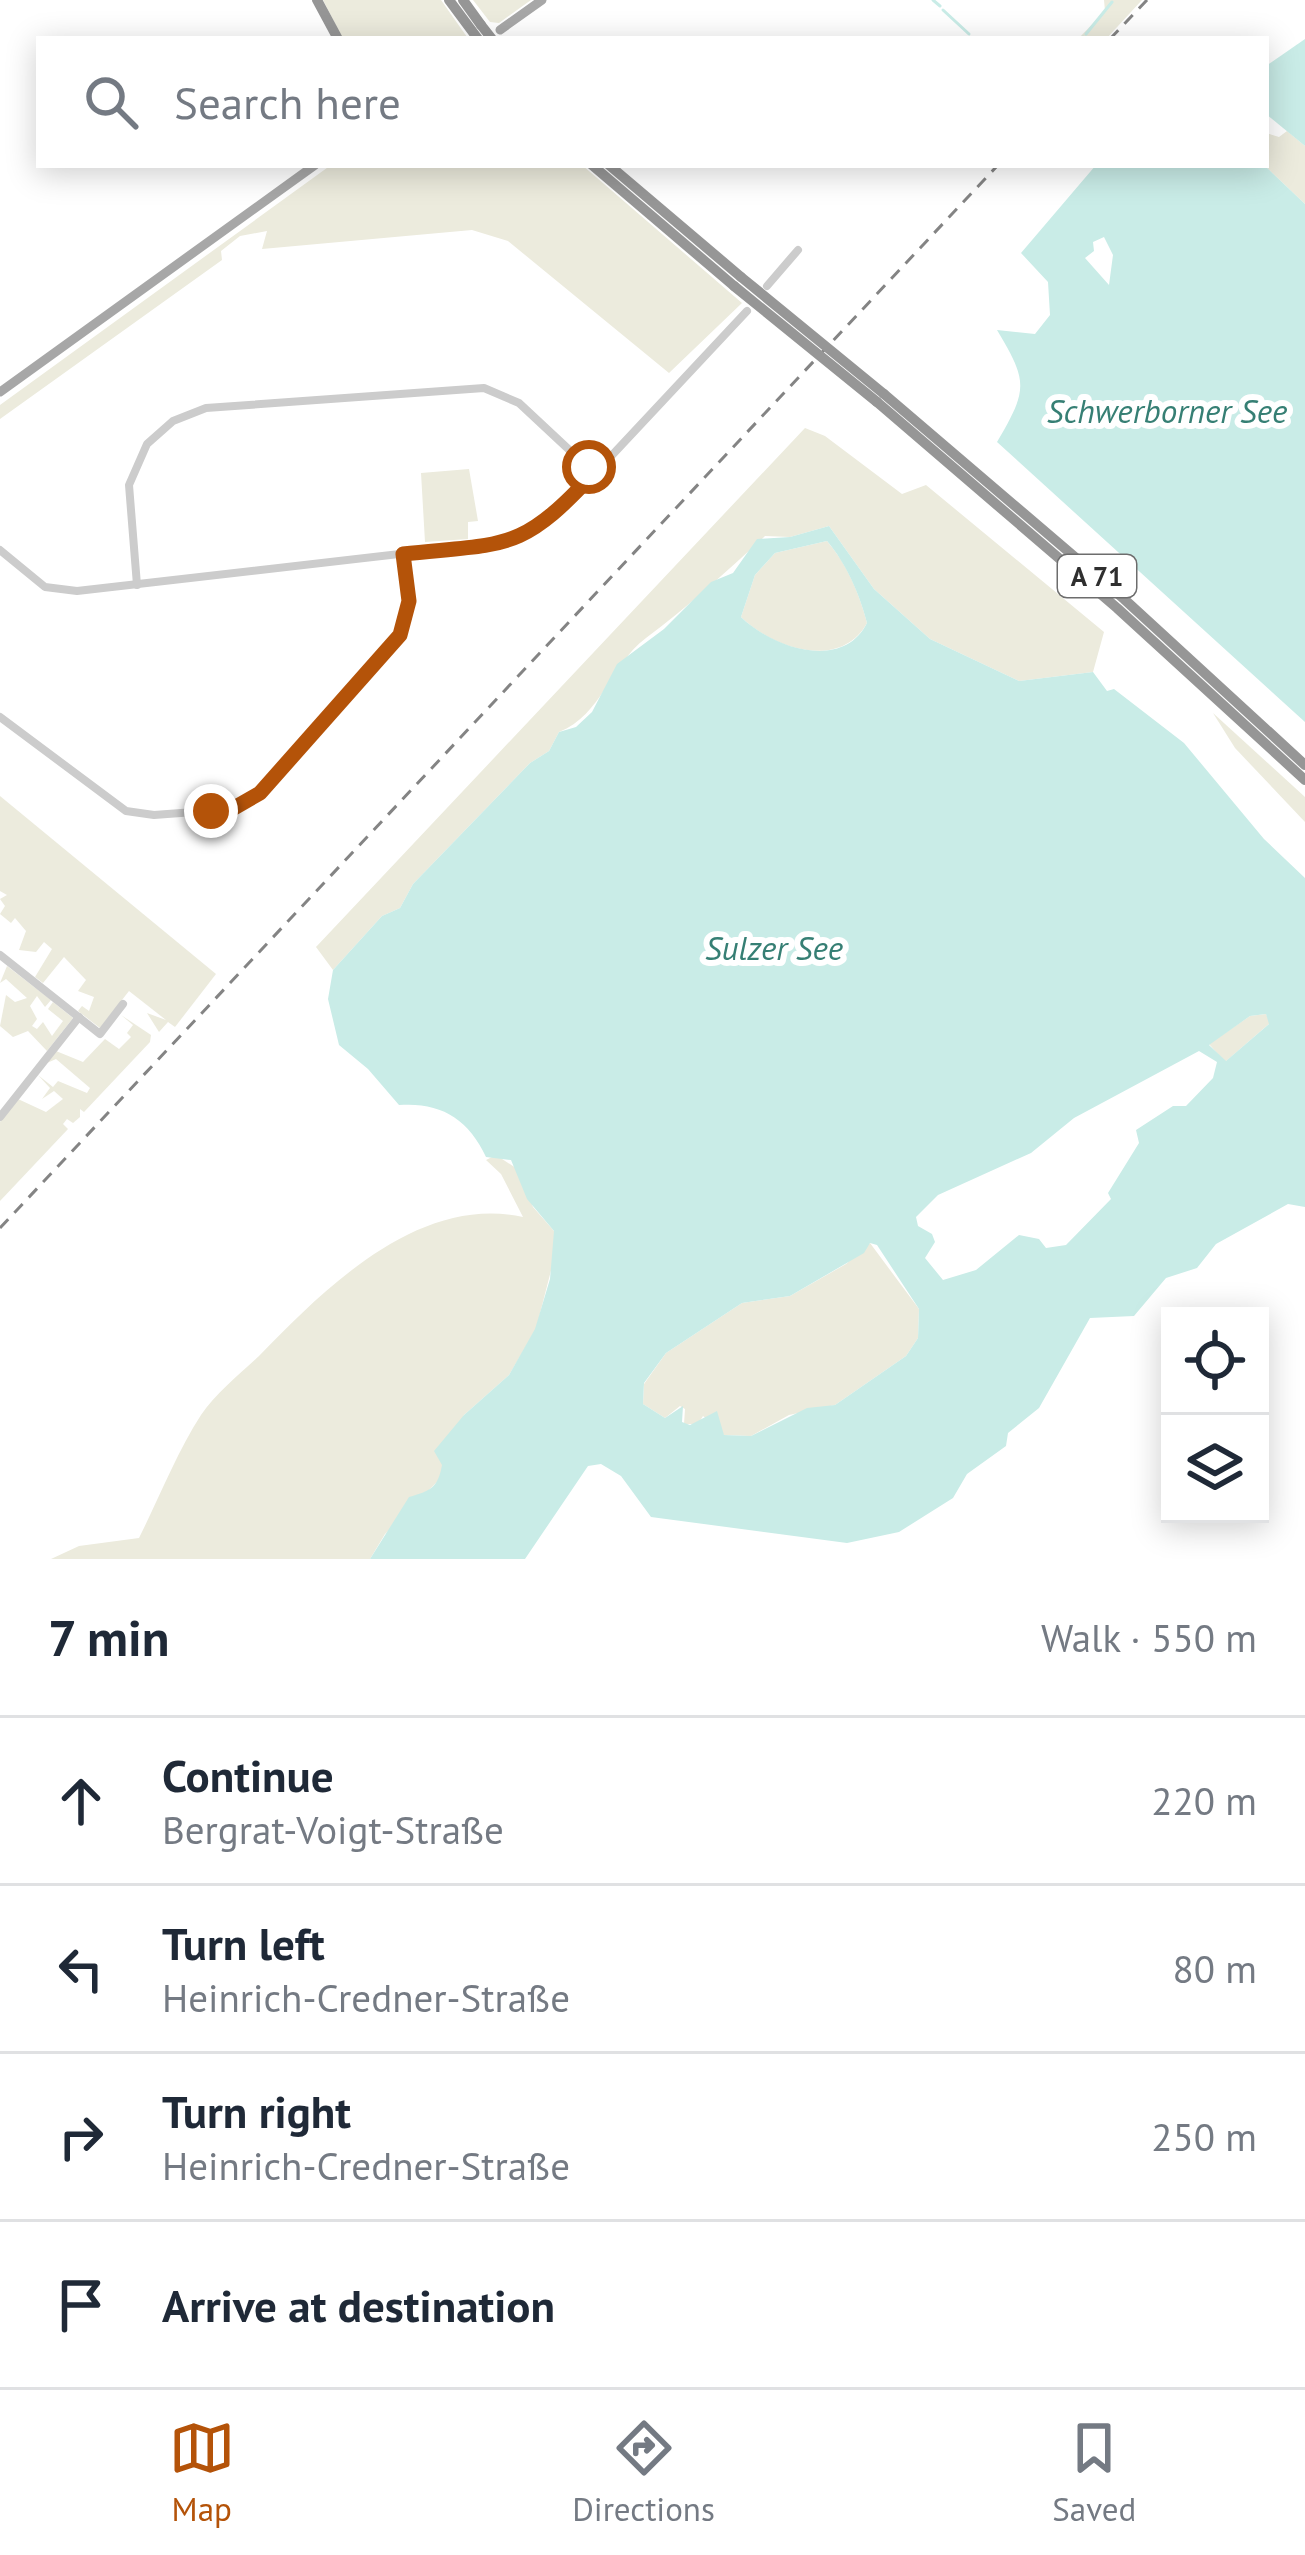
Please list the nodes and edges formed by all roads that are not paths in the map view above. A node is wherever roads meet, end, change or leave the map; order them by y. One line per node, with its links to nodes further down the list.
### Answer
1 (317, 0): 7 (highway)
2 (449, 0): 5 (highway)
3 (463, 0): 5 (highway)
4 (542, 0): 6 (main road)
5 (478, 32): 6 (highway, bridge)
6 (496, 35)
7 (336, 36)
8 (311, 168): 15 (main road)
9 (596, 168): 12 (highway, A 71)
10 (612, 168): 12 (highway, A 71)
11 (798, 250): 13 (street)
12 (737, 282): 16 (highway, A 71, bridge)
13 (767, 286)
14 (747, 311): 17 (street)
15 (0, 392)
16 (880, 398): 22 (highway, A 71); 23 (highway, A 71)
17 (594, 473): 19 (street); 20 (street)
18 (0, 550): 20 (street)
19 (403, 554): 20 (street); 21 (street)
20 (137, 585)
21 (0, 717)
22 (1305, 765)
23 (1305, 780)
24 (0, 955): 26 (street)
25 (123, 1004): 26 (street)
26 (79, 1017): 27 (street)
27 (0, 1117)

